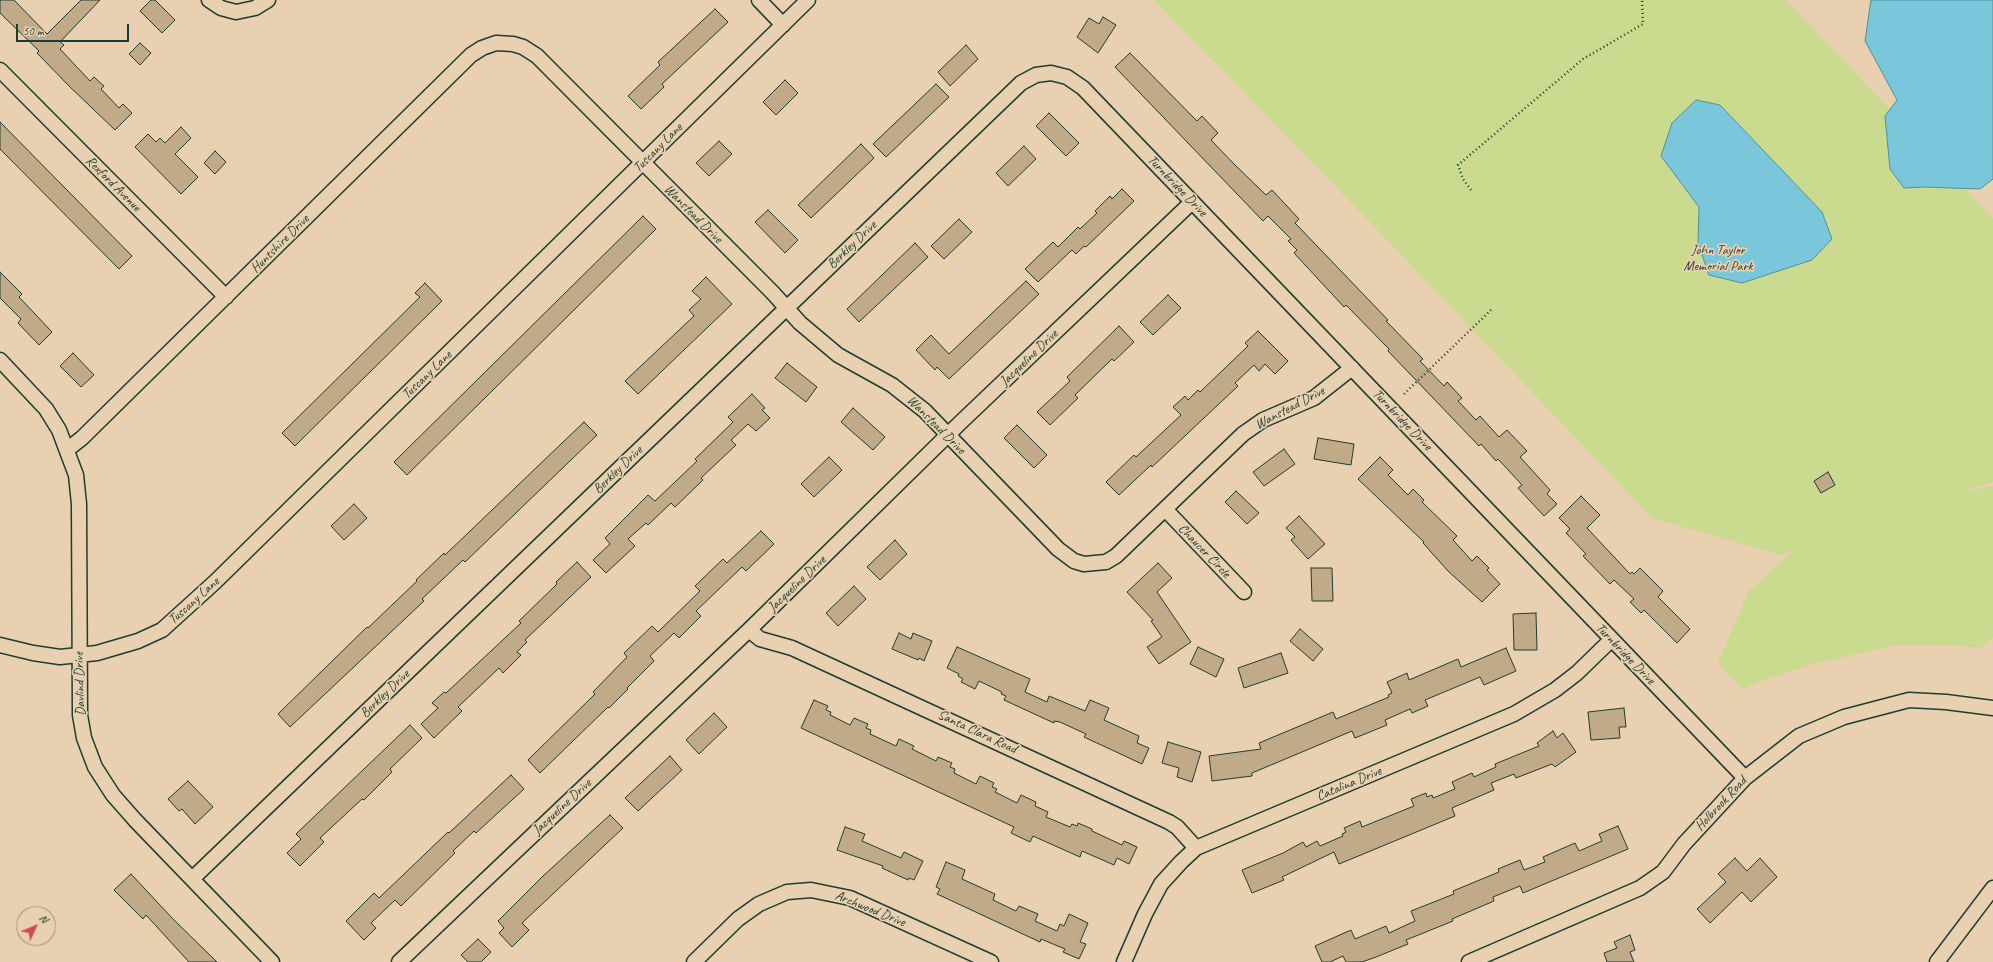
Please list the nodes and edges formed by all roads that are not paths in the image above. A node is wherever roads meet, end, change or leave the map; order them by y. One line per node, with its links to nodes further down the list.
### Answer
1 (209, 0): 2 (street)
2 (268, 0)
3 (759, 0): 5 (street)
4 (808, 0): 5 (street, Tuscany Lane)
5 (783, 25): 9 (street, Tuscany Lane)
6 (496, 43): 9 (street, Wanstead Drive); 11 (street, Huntshire Drive)
7 (0, 70): 11 (street, Rexford Avenue)
8 (1051, 73): 10 (street, Turnbridge Drive); 12 (street, Berkley Drive)
9 (643, 163): 12 (street, Wanstead Drive); 22 (street, Tuscany Lane)
10 (1192, 202): 14 (street, Turnbridge Drive); 15 (street, Jacqueline Drive)
11 (226, 297): 16 (street, Huntshire Drive)
12 (787, 307): 15 (street, Wanstead Drive); 26 (street, Berkley Drive)
13 (0, 360): 16 (street, Davlind Drive)
14 (1352, 368): 17 (street, Wanstead Drive); 20 (street, Turnbridge Drive)
15 (948, 435): 17 (street, Wanstead Drive); 19 (street, Jacqueline Drive)
16 (68, 449): 22 (street, Davlind Drive)
17 (1165, 509): 18 (street, Chaucer Circle)
18 (1244, 592)
19 (749, 630): 25 (street, Santa Clara Road); 29 (street, Jacqueline Drive)
20 (1611, 640): 24 (street, Turnbridge Drive); 25 (street, Catalina Drive)
21 (0, 645): 22 (street, Tuscany Lane)
22 (78, 655): 26 (street, Davlind Drive)
23 (1993, 708): 24 (street, Holbrook Road)
24 (1745, 778): 33 (street, Holbrook Road)
25 (1196, 848): 32 (street, Catalina Drive)
26 (192, 879): 28 (street, Davlind Drive)
27 (1993, 888): 34 (street)
28 (272, 962)
29 (398, 962)
30 (694, 962): 31 (street, Archwood Drive)
31 (991, 962)
32 (1124, 962)
33 (1469, 962)
34 (1937, 962)

